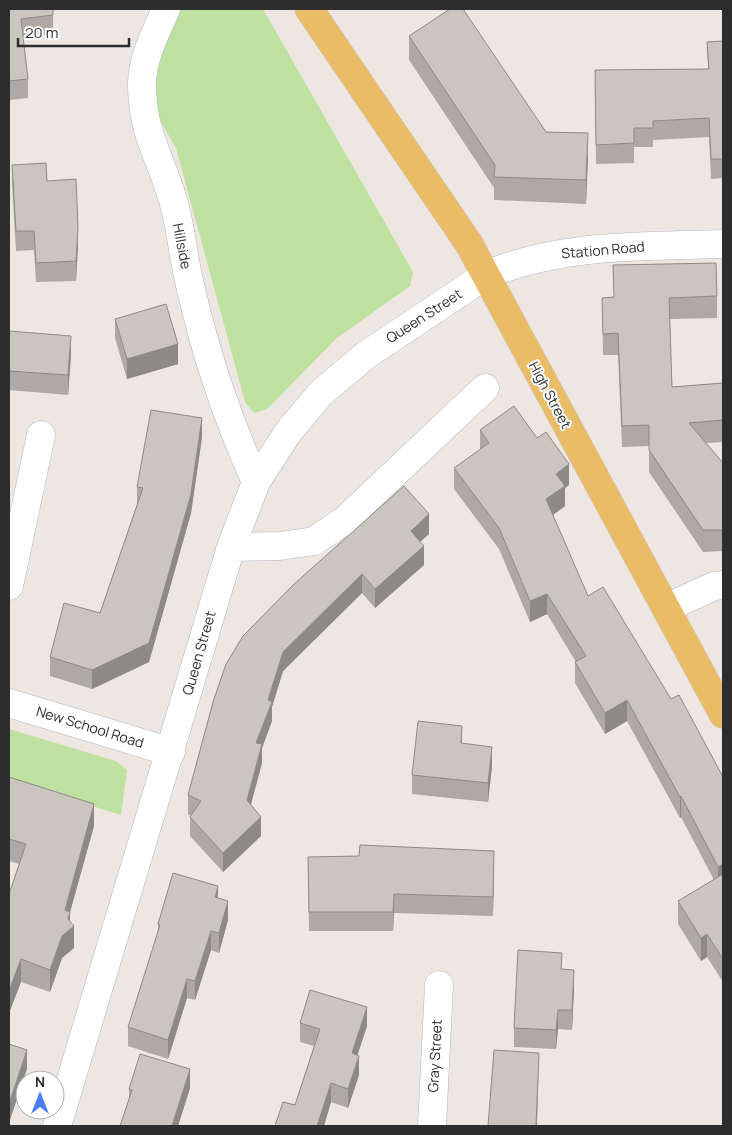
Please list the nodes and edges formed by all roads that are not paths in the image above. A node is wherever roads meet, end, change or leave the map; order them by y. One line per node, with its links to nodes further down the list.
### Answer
1 (166, 9): 7 (street, Hillside)
2 (309, 9): 4 (main road, High Street)
3 (723, 244): 4 (street, Station Road)
4 (486, 276): 7 (street, Queen Street); 11 (main road, High Street)
5 (485, 388): 8 (street)
6 (41, 435): 10 (street)
7 (256, 482): 8 (street, Queen Street)
8 (230, 547): 14 (street, Queen Street)
9 (723, 585): 11 (street)
10 (9, 586)
11 (666, 608): 13 (main road, High Street)
12 (9, 703): 14 (street, New School Road)
13 (723, 714)
14 (171, 752): 16 (street, Queen Street)
15 (439, 985): 17 (street, Gray Street)
16 (57, 1126)
17 (432, 1126)

